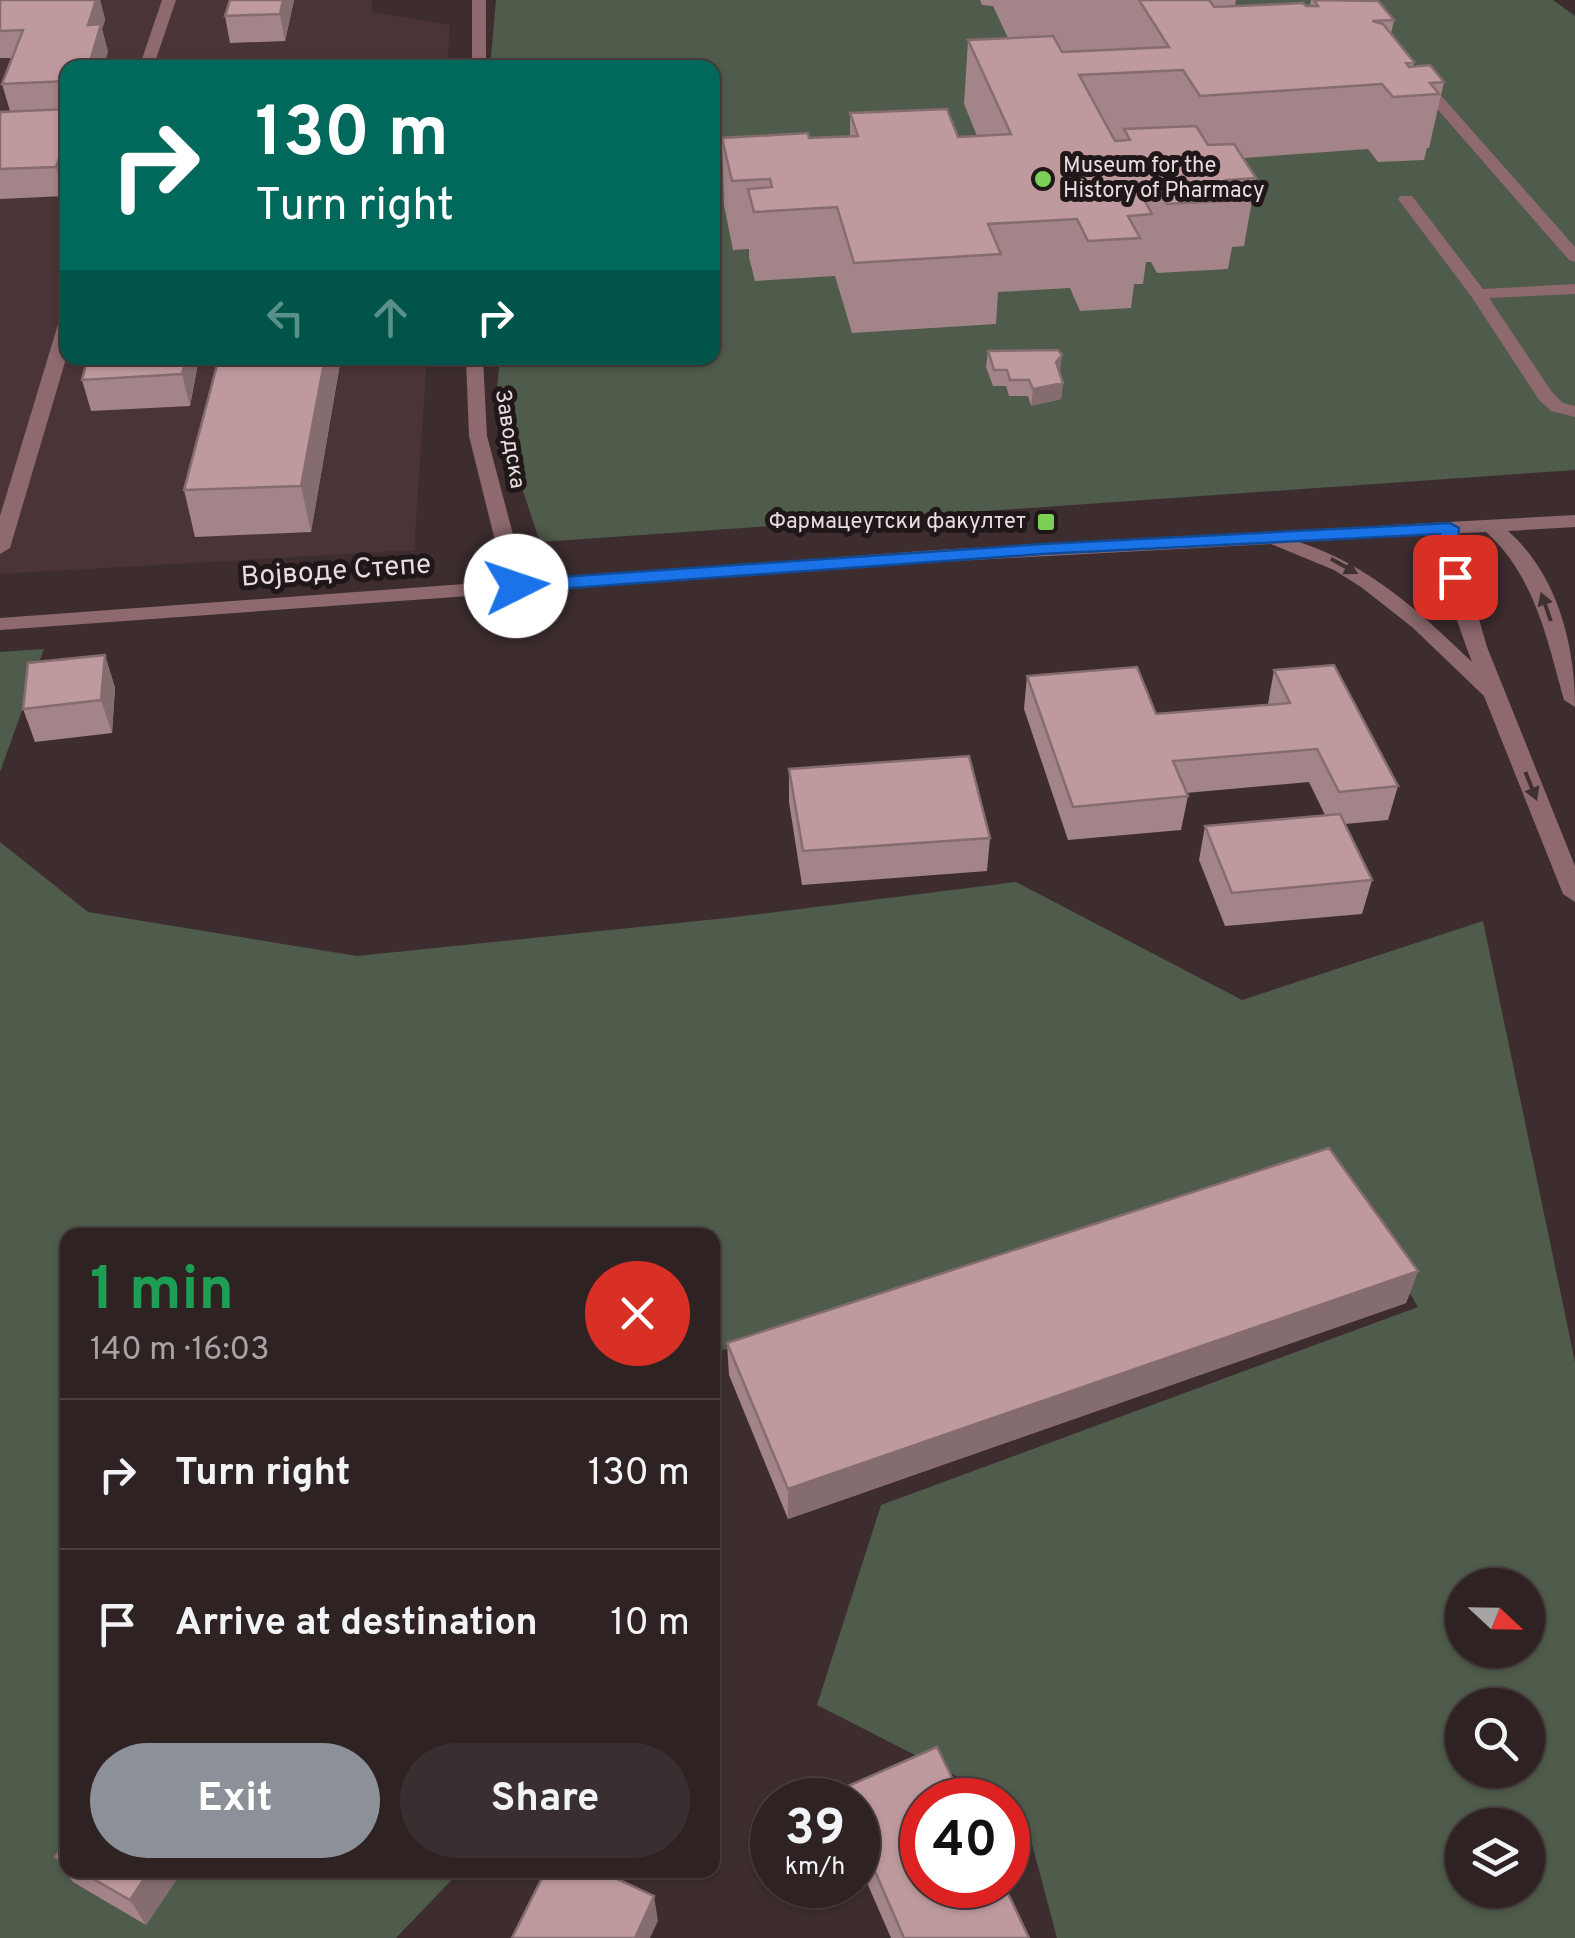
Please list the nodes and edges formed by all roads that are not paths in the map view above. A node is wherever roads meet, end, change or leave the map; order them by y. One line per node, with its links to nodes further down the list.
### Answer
1 (169, 0): 4 (street)
2 (480, 0): 5 (street)
3 (1400, 58): 7 (street)
4 (149, 60)
5 (479, 60)
6 (1406, 199): 9 (street)
7 (1575, 257)
8 (1575, 290): 9 (street)
9 (1478, 294): 12 (street)
10 (60, 348): 17 (street)
11 (474, 365): 18 (street, Заводска)
12 (1575, 412)
13 (1575, 521): 14 (street, Војводе Степе)
14 (1492, 527): 15 (street, Војводе Степе); 21 (street, one-way to 14)
15 (1450, 528): 16 (street, Војводе Степе); 20 (street)
16 (1252, 536): 18 (street, Војводе Степе); 20 (street, one-way to 20)
17 (0, 548)
18 (516, 586): 19 (street, Војводе Степе)
19 (0, 624)
20 (1494, 696): 22 (street, one-way to 22)
21 (1575, 700)
22 (1575, 894)

